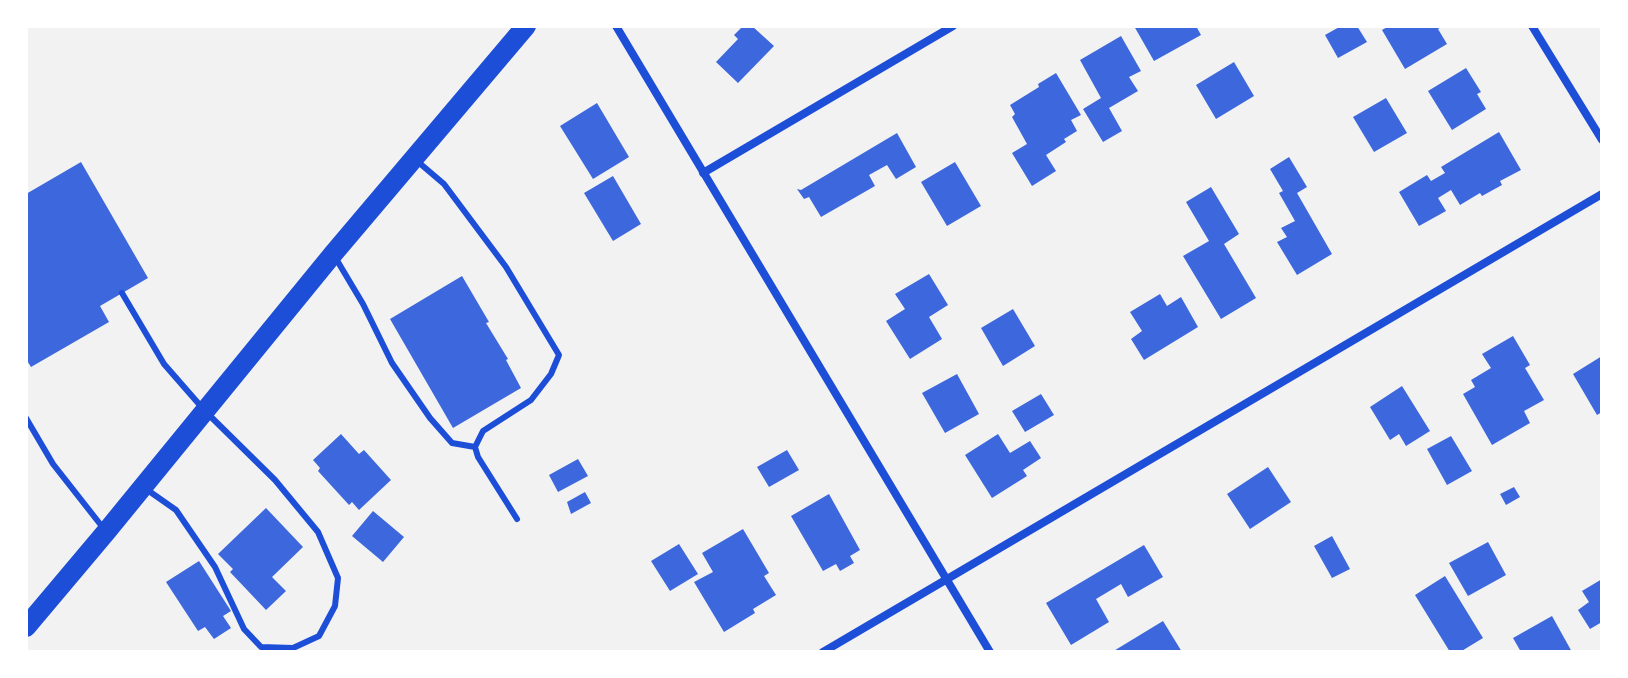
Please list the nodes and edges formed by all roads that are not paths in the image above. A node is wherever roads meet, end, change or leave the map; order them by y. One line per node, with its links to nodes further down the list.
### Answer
1 (526, 26): 6 (main road)
2 (616, 26): 7 (street)
3 (953, 26): 7 (street)
4 (1532, 26): 5 (street)
5 (1602, 140)
6 (414, 158): 9 (main road); 13 (lane)
7 (703, 173): 17 (street)
8 (1602, 194): 17 (street)
9 (333, 254): 11 (main road); 13 (lane)
10 (122, 293): 11 (lane)
11 (205, 411): 14 (main road); 14 (lane)
12 (26, 418): 16 (lane)
13 (475, 447): 15 (lane)
14 (143, 486): 16 (main road)
15 (517, 519)
16 (106, 532): 18 (main road)
17 (948, 579): 19 (street); 20 (street)
18 (26, 627)
19 (823, 652)
20 (990, 652)

